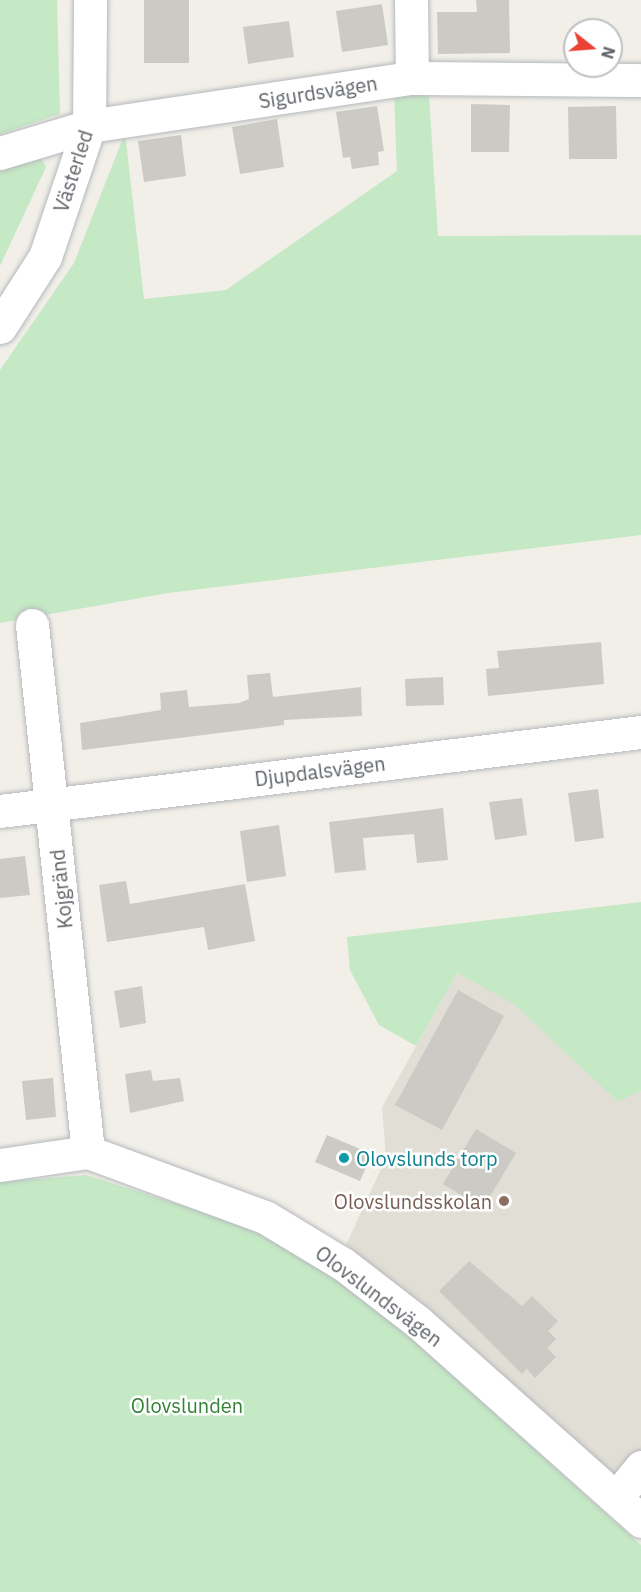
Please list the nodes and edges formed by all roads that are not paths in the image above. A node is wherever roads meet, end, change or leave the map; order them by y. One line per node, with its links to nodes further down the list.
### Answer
1 (90, 0): 5 (street, Västerled)
2 (411, 0): 3 (street)
3 (412, 78): 4 (street, Sigurdsvägen); 5 (street, Sigurdsvägen)
4 (641, 80)
5 (89, 126): 6 (street, Sigurdsvägen); 7 (street, Västerled)
6 (0, 153)
7 (0, 327)
8 (33, 625): 10 (street, Kojgränd)
9 (641, 732): 10 (street, Djupdalsvägen)
10 (52, 805): 11 (street, Djupdalsvägen); 12 (street, Kojgränd)
11 (0, 811)
12 (88, 1152): 13 (street, Olovslundsvägen); 15 (street, Olovslundsvägen)
13 (0, 1165)
14 (641, 1467): 15 (street)
15 (616, 1498): 16 (street, Olovslundsvägen)
16 (641, 1521)

